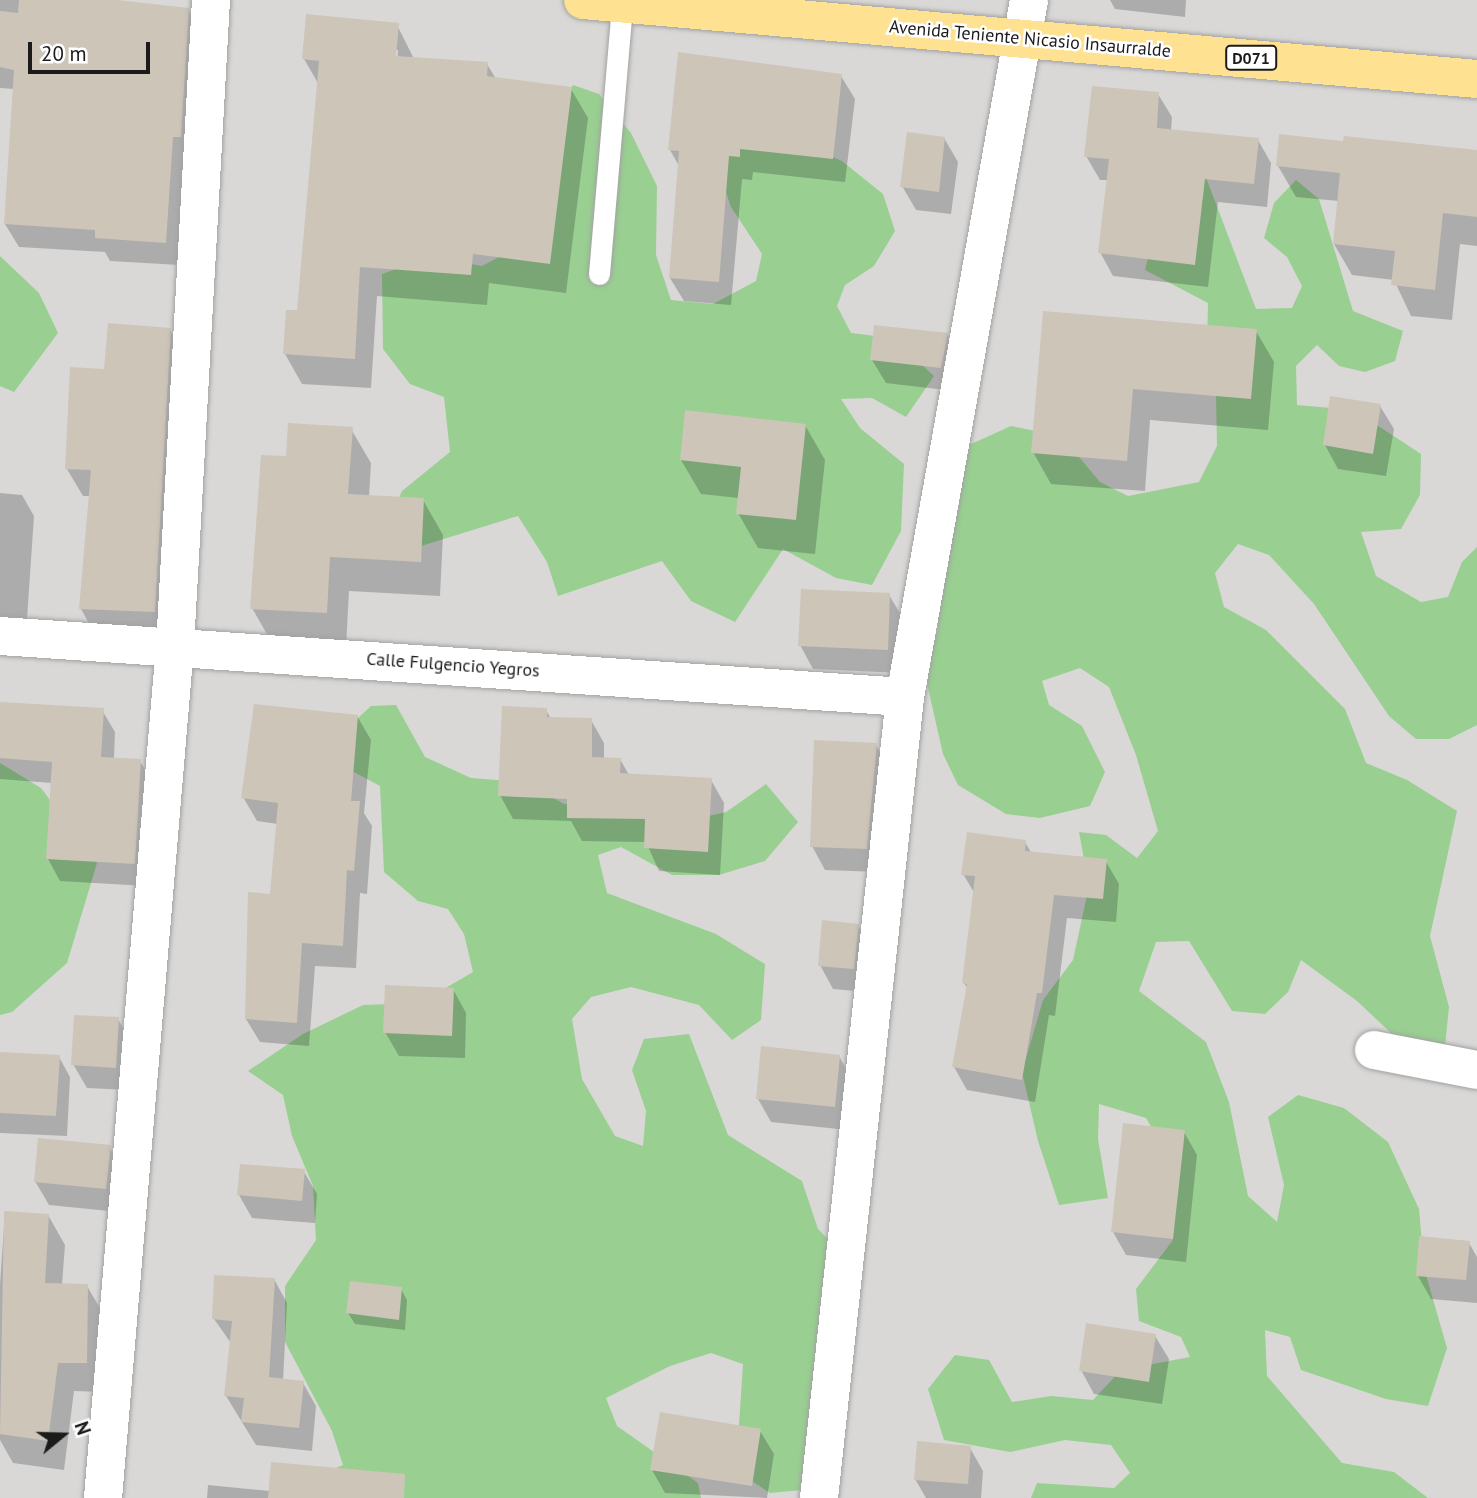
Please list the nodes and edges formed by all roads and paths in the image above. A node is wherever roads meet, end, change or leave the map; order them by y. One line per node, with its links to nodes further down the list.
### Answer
1 (211, 0): 9 (street)
2 (583, 0): 4 (main road, Avenida Teniente Nicasio Insaurralde / D071)
3 (1029, 0): 5 (street)
4 (622, 4): 5 (main road, Avenida Teniente Nicasio Insaurralde / D071); 7 (lane)
5 (1025, 38): 6 (main road, Avenida Teniente Nicasio Insaurralde / D071); 10 (street)
6 (1477, 79)
7 (599, 274)
8 (0, 636): 9 (street, Calle Fulgencio Yegros)
9 (175, 646): 10 (street, Calle Fulgencio Yegros); 13 (street)
10 (905, 697): 14 (street)
11 (1374, 1050): 12 (street)
12 (1477, 1070)
13 (103, 1498)
14 (819, 1498)

